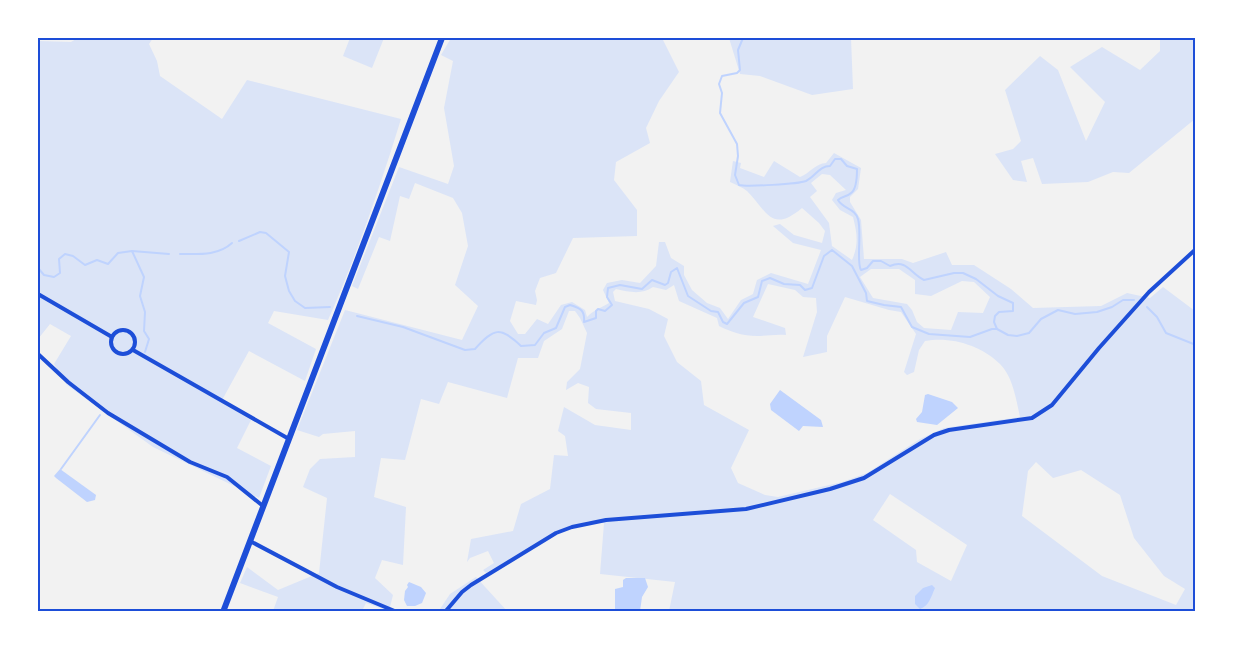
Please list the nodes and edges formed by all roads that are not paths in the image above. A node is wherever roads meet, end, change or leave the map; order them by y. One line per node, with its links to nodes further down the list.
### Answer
1 (442, 38): 7 (highway)
2 (1196, 249): 12 (street)
3 (38, 294): 4 (street)
4 (112, 337): 5 (street); 5 (street)
5 (133, 350): 7 (street)
6 (38, 354): 8 (street)
7 (290, 439): 8 (highway)
8 (263, 506): 9 (highway)
9 (250, 541): 10 (highway); 11 (street)
10 (223, 612)
11 (397, 612)
12 (445, 612)

